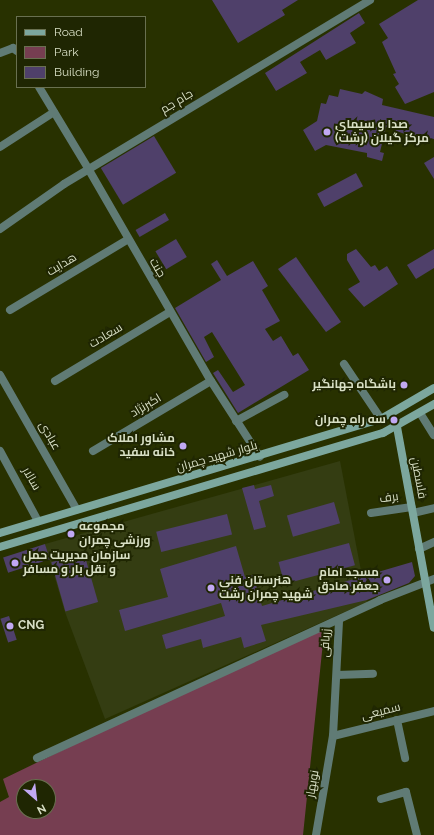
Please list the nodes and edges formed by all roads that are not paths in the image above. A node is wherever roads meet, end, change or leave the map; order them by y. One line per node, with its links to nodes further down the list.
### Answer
1 (370, 0): 7 (street, جام جم)
2 (15, 50): 3 (street)
3 (0, 53)
4 (41, 88): 5 (street, جنت)
5 (54, 112): 6 (street); 7 (street, جنت)
6 (0, 147)
7 (89, 170): 8 (street, جام جم); 9 (street, جنت)
8 (0, 229)
9 (127, 240): 10 (street, هدایت); 11 (street, جنت)
10 (10, 310)
11 (170, 312): 14 (street, سعادت); 15 (street, جنت)
12 (344, 364): 20 (street)
13 (0, 375): 31 (street, عبادی)
14 (55, 381)
15 (211, 381): 21 (street, جنت); 25 (street, اکبرنژاد)
16 (434, 388): 20 (main road, بلوار شهید چمران)
17 (284, 395): 21 (street)
18 (434, 404): 19 (main road)
19 (420, 414): 22 (main road); 23 (street)
20 (382, 419): 26 (main road, بلوار شهید چمران)
21 (236, 421): 26 (street, جنت)
22 (397, 427): 28 (main road); 32 (main road, فلسطین)
23 (434, 435)
24 (0, 451): 34 (street, سالار)
25 (93, 451)
26 (260, 457): 27 (main road, بلوار شهید چمران); 28 (main road)
27 (217, 470): 29 (main road); 31 (main road, بلوار شهید چمران)
28 (265, 470): 29 (main road)
29 (220, 483): 37 (main road)
30 (434, 508): 32 (street, برف)
31 (77, 510): 34 (main road, بلوار شهید چمران)
32 (412, 510): 33 (street, برف); 38 (main road, فلسطین)
33 (371, 513)
34 (38, 521): 35 (main road, بلوار شهید چمران)
35 (0, 532): 37 (main road)
36 (434, 542): 38 (street)
37 (2, 546)
38 (420, 549): 40 (main road, فلسطین)
39 (434, 579): 40 (street, زربافی)
40 (426, 583): 41 (street); 42 (street, زربافی); 43 (main road, فلسطین)
41 (434, 587)
42 (339, 620): 45 (street, زربافی); 49 (street)
43 (434, 628)
44 (373, 674): 45 (street)
45 (337, 675): 48 (street, زربافی)
46 (434, 710): 47 (street, سمیعی)
47 (397, 720): 48 (street, سمیعی); 50 (street)
48 (333, 736): 52 (street, نوبهار)
49 (37, 758)
50 (405, 758)
51 (381, 799): 53 (street)
52 (316, 835)
53 (418, 835)

